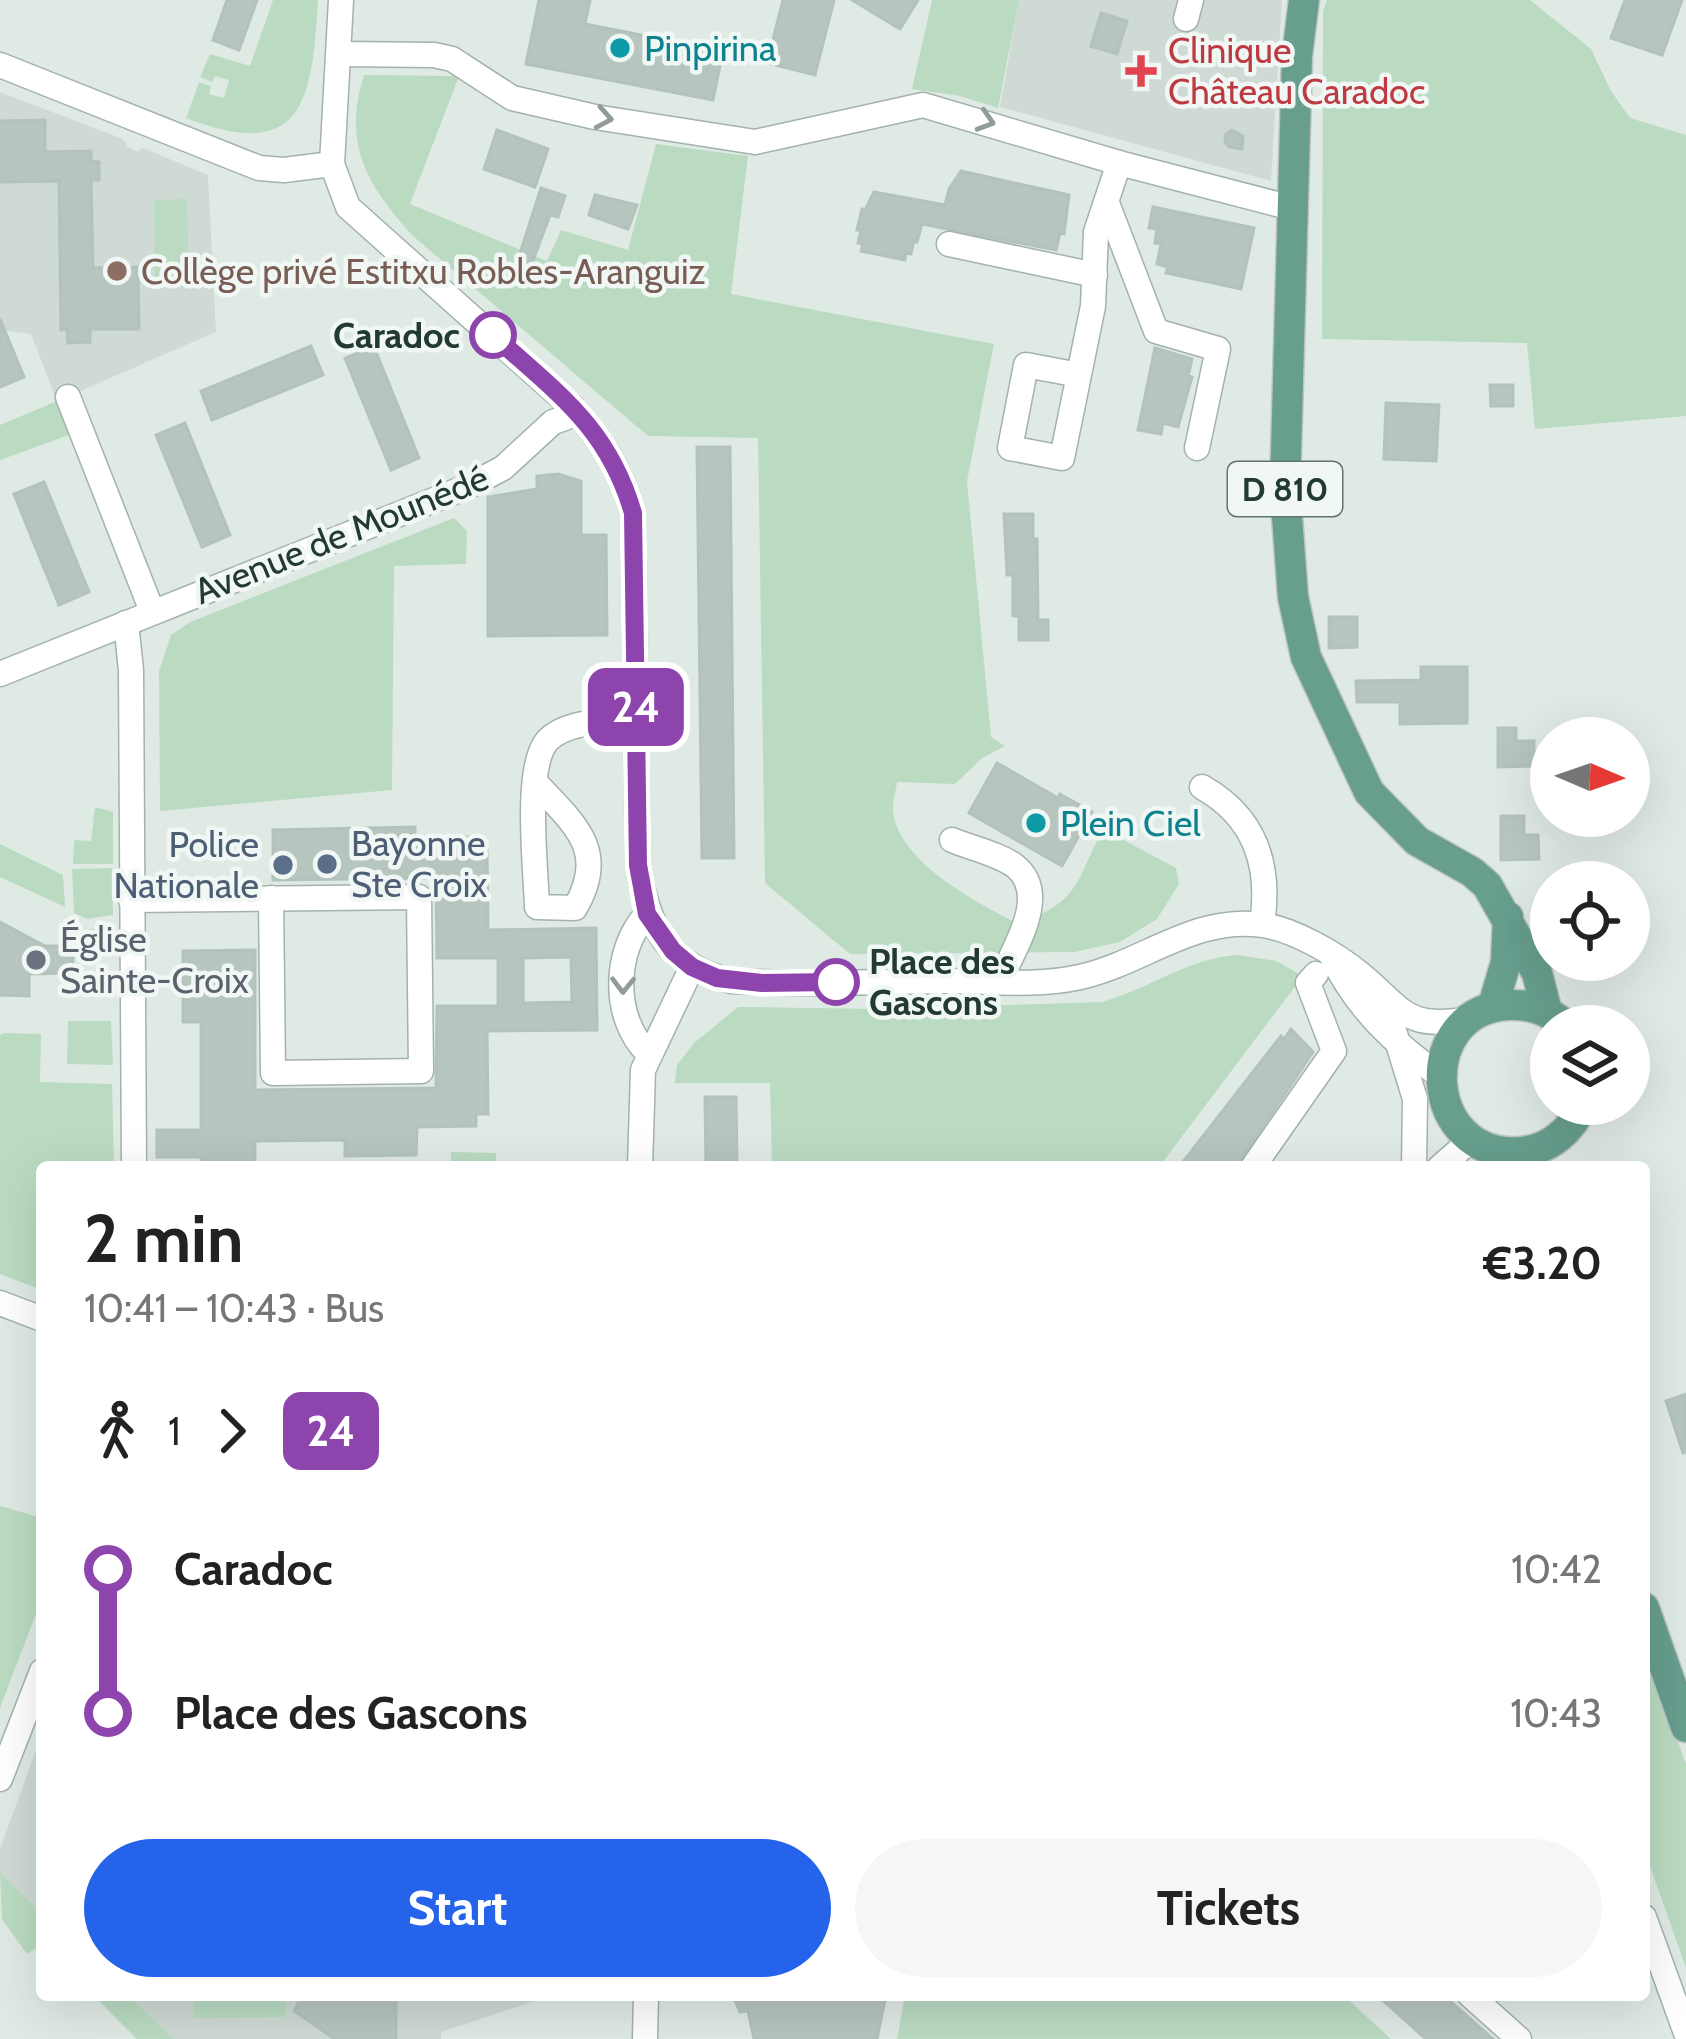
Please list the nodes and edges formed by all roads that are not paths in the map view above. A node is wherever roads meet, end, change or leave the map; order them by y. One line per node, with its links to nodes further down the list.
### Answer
1 (341, 0): 3 (street)
2 (1304, 0): 8 (main road, D 810)
3 (339, 54): 5 (street, one-way to 5); 6 (street)
4 (0, 65): 6 (street)
5 (1119, 163): 7 (street); 8 (street)
6 (332, 164): 13 (street)
7 (1107, 202): 10 (street); 14 (street)
8 (1292, 208): 25 (main road, D 810)
9 (949, 244): 10 (street)
10 (1095, 275): 11 (street)
11 (1079, 375)
12 (68, 397): 15 (street)
13 (572, 407): 15 (street, Avenue de Mounédé); 18 (street)
14 (1197, 448)
15 (152, 610): 16 (street, Avenue de Mounédé)
16 (126, 622): 17 (street, Avenue de Mounédé); 23 (street)
17 (0, 674)
18 (636, 718): 19 (street); 24 (street)
19 (536, 782): 19 (street)
20 (1202, 787): 26 (street)
21 (952, 840): 29 (street)
22 (271, 898): 22 (street); 23 (street)
23 (131, 900): 40 (street)
24 (647, 914): 28 (street); 35 (street, one-way to 35)
25 (1508, 917): 31 (main road, D 810); 33 (main road)
26 (1262, 924): 27 (street); 29 (street)
27 (1324, 966): 30 (street); 34 (street); 42 (street)
28 (692, 967): 29 (street); 35 (street)
29 (1000, 981)
30 (1385, 1000): 33 (street); 34 (street)
31 (1551, 1005)
32 (1530, 1006): 33 (main road)
33 (1481, 1012): 36 (main road)
34 (1398, 1046): 36 (street); 43 (street)
35 (648, 1053): 41 (street)
36 (1440, 1076): 39 (main road)
37 (1569, 1125): 38 (main road)
38 (1564, 1133): 39 (main road); 45 (main road)
39 (1492, 1152): 44 (street)
40 (134, 1161)
41 (640, 1161)
42 (1256, 1161)
43 (1414, 1161)
44 (1461, 1161)
45 (1545, 1161)
46 (0, 1303): 47 (street)
47 (36, 1317)
48 (1650, 1632): 50 (main road)
49 (36, 1686): 51 (street)
50 (1686, 1726)
51 (0, 1779)
52 (1650, 1934): 55 (street)
53 (646, 2001): 56 (street)
54 (1477, 2001): 57 (street)
55 (1686, 2033)
56 (645, 2039)
57 (1519, 2039)

